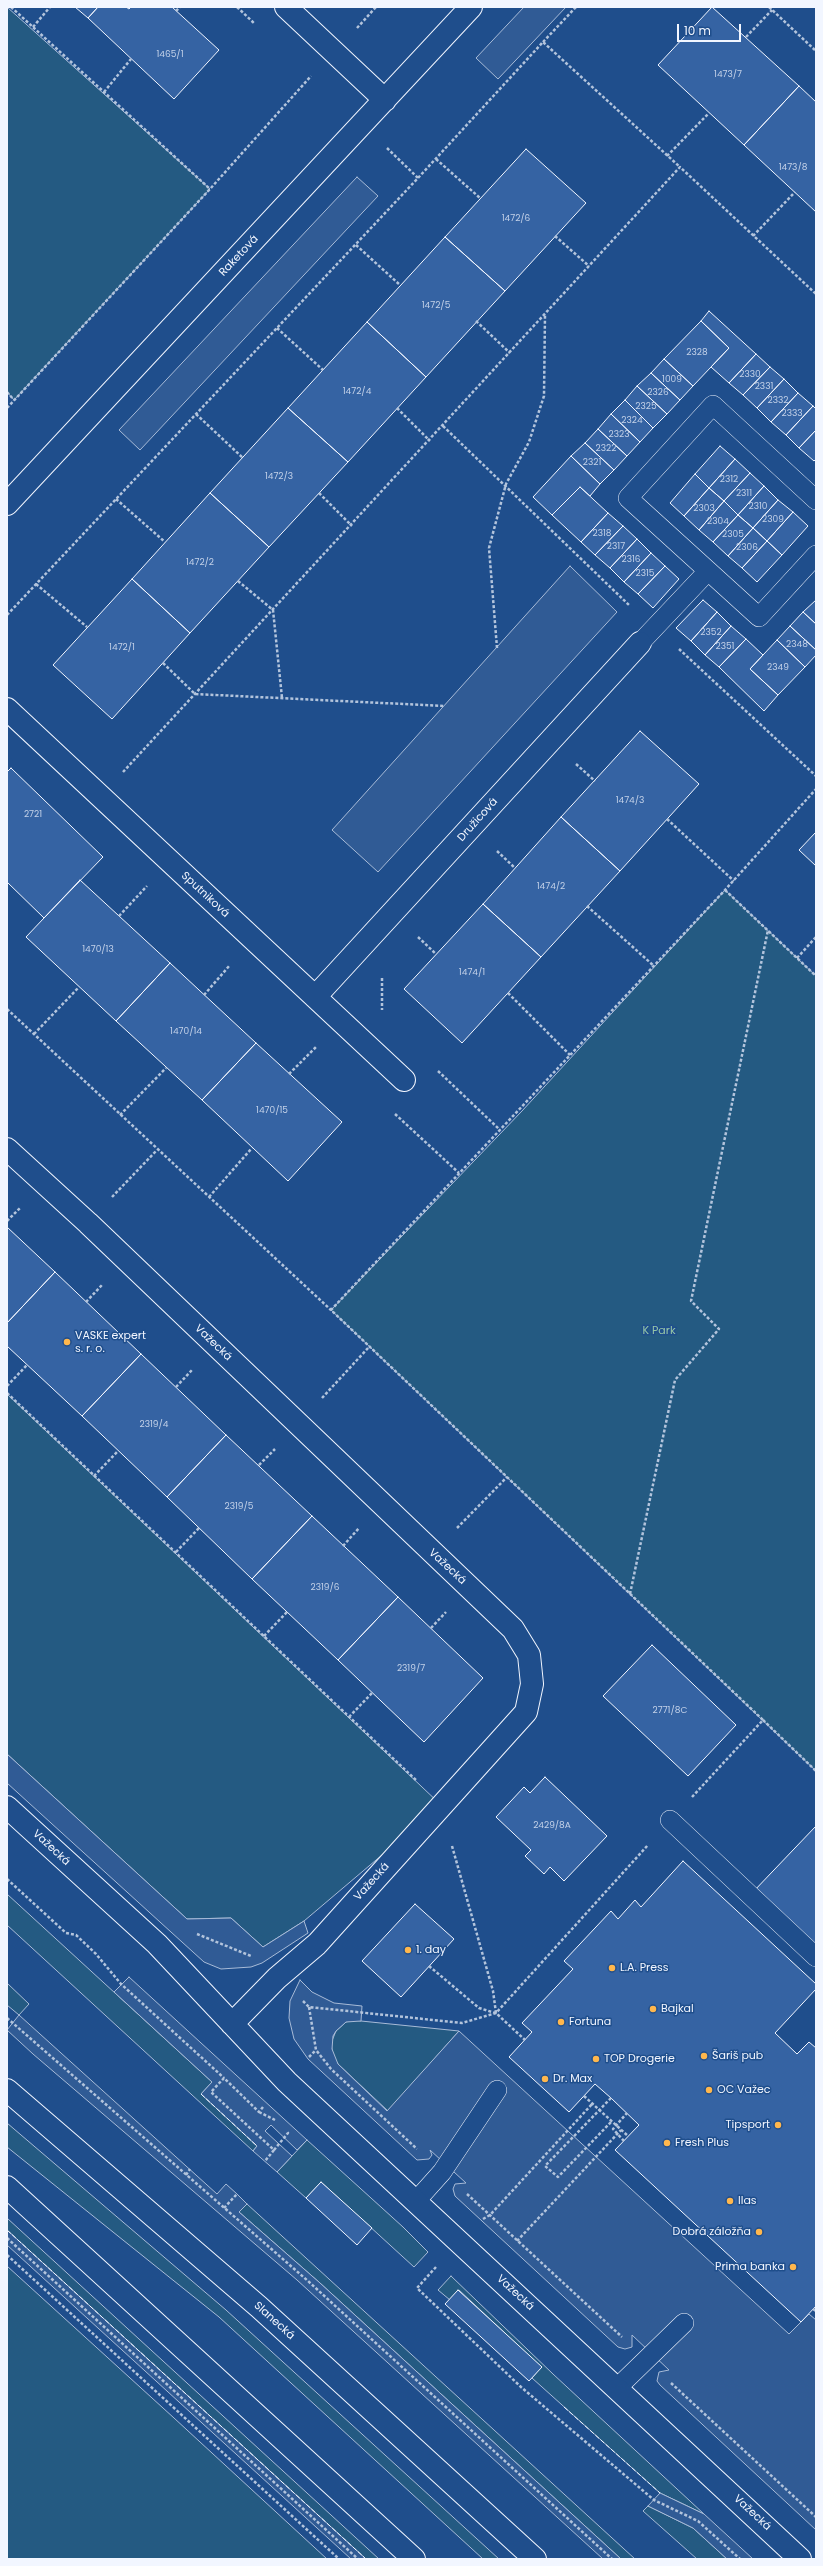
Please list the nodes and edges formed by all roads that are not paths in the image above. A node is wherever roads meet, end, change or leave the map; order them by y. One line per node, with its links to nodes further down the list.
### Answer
1 (286, 7): 3 (street)
2 (471, 7): 3 (street, Raketová)
3 (385, 100): 5 (street, Raketová)
4 (816, 500): 7 (lane)
5 (7, 504)
6 (816, 555): 7 (lane)
7 (708, 571): 8 (lane)
8 (647, 636): 10 (street, Družicová)
9 (7, 709): 10 (street, Sputniková)
10 (316, 997): 11 (street, Sputniková)
11 (404, 1080)
12 (7, 1149): 16 (street, Važecká)
13 (7, 1807): 16 (street, Važecká)
14 (670, 1820): 15 (lane)
15 (816, 1957)
16 (232, 2024): 20 (street, Važecká)
17 (7, 2090): 24 (street, Slanecká)
18 (497, 2090): 20 (lane)
19 (7, 2187): 23 (street)
20 (416, 2201): 22 (street, Važecká)
21 (684, 2323): 22 (lane)
22 (617, 2388): 25 (street, Važecká)
23 (414, 2559)
24 (535, 2559)
25 (800, 2559)

